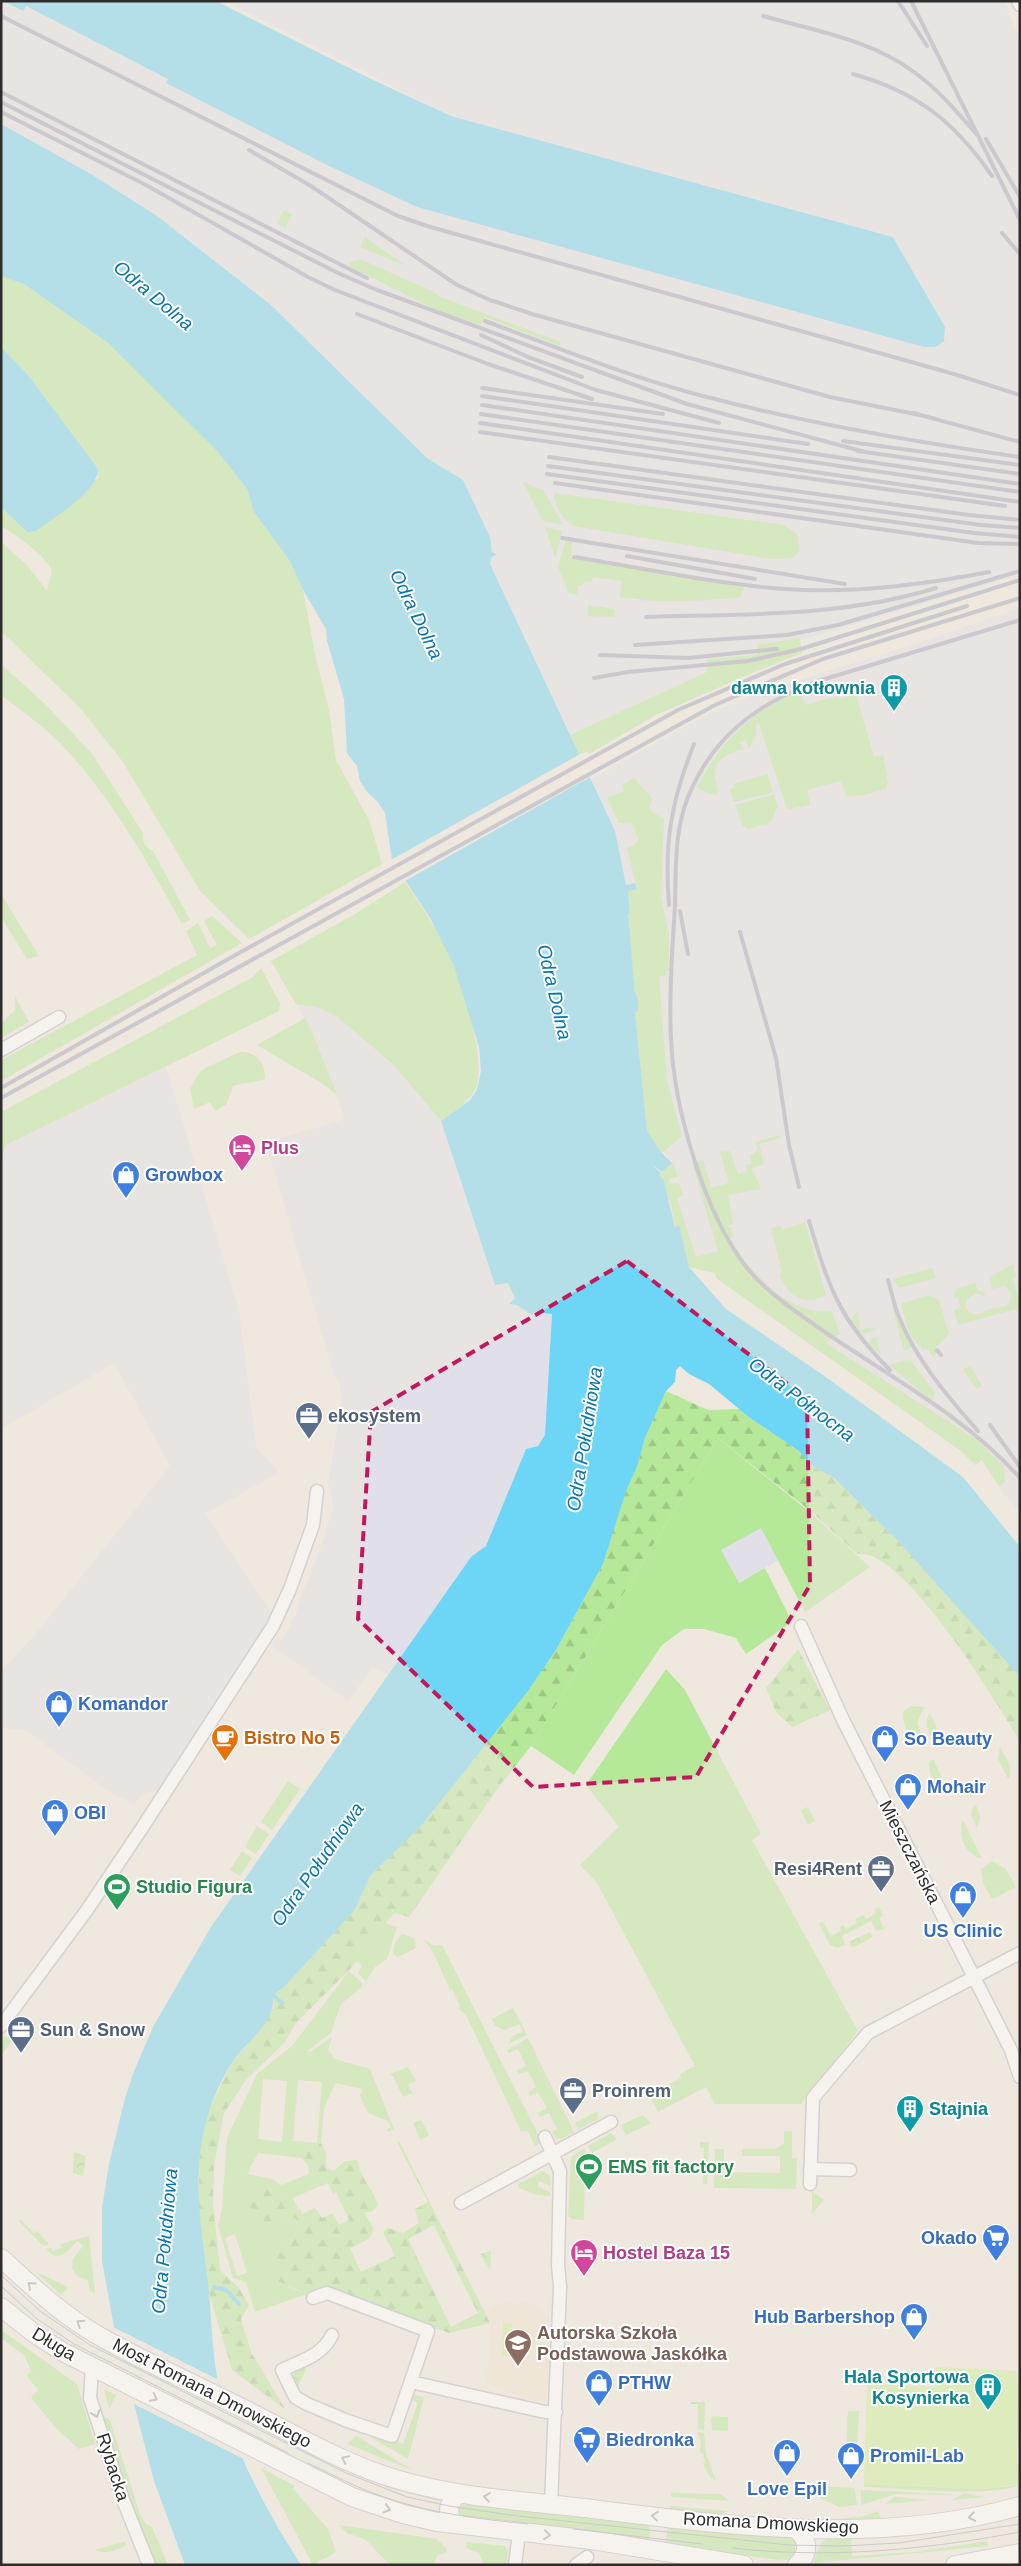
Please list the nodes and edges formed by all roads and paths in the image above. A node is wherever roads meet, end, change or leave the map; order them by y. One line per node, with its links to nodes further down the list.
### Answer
1 (1018, 1): 2 (street)
2 (1020, 5)
3 (59, 1017): 4 (street)
4 (1, 1050)
5 (317, 1491): 9 (street)
6 (801, 1626): 8 (street, Mieszczańska)
7 (1020, 1953): 8 (street)
8 (974, 1978): 10 (street, Mieszczańska); 14 (street)
9 (1, 2026)
10 (1020, 2077)
11 (611, 2122): 13 (street)
12 (545, 2137): 13 (street)
13 (553, 2154): 17 (street); 26 (street)
14 (810, 2168): 15 (street); 16 (street)
15 (850, 2170)
16 (810, 2184)
17 (461, 2203)
18 (1, 2258): 21 (street, Długa, one-way to 18)
19 (313, 2298): 25 (street)
20 (1, 2307): 23 (street, Długa)
21 (98, 2335): 27 (street, Most Romana Dmowskiego)
22 (332, 2335): 25 (street)
23 (92, 2367): 24 (street, Długa); 39 (street, Rybacka, one-way to 39)
24 (110, 2376): 28 (street, Most Romana Dmowskiego, one-way to 28)
25 (411, 2382): 26 (street)
26 (556, 2412): 30 (street)
27 (325, 2450): 29 (street, Romana Dmowskiego, one-way to 27)
28 (312, 2477): 32 (street, Romana Dmowskiego, one-way to 32)
29 (458, 2494): 30 (street, Romana Dmowskiego, one-way to 29); 32 (street)
30 (551, 2504): 33 (street, Romana Dmowskiego, one-way to 30)
31 (1020, 2506): 33 (street, Romana Dmowskiego, one-way to 33)
32 (454, 2524): 34 (street, Romana Dmowskiego)
33 (794, 2528): 43 (street)
34 (520, 2532): 38 (street, Romana Dmowskiego, one-way to 38); 40 (street)
35 (1020, 2553): 37 (street)
36 (587, 2557): 41 (street)
37 (1005, 2561): 44 (street)
38 (725, 2564): 42 (street, Romana Dmowskiego)
39 (149, 2565)
40 (516, 2565)
41 (576, 2565)
42 (744, 2565)
43 (797, 2565)
44 (955, 2565)

